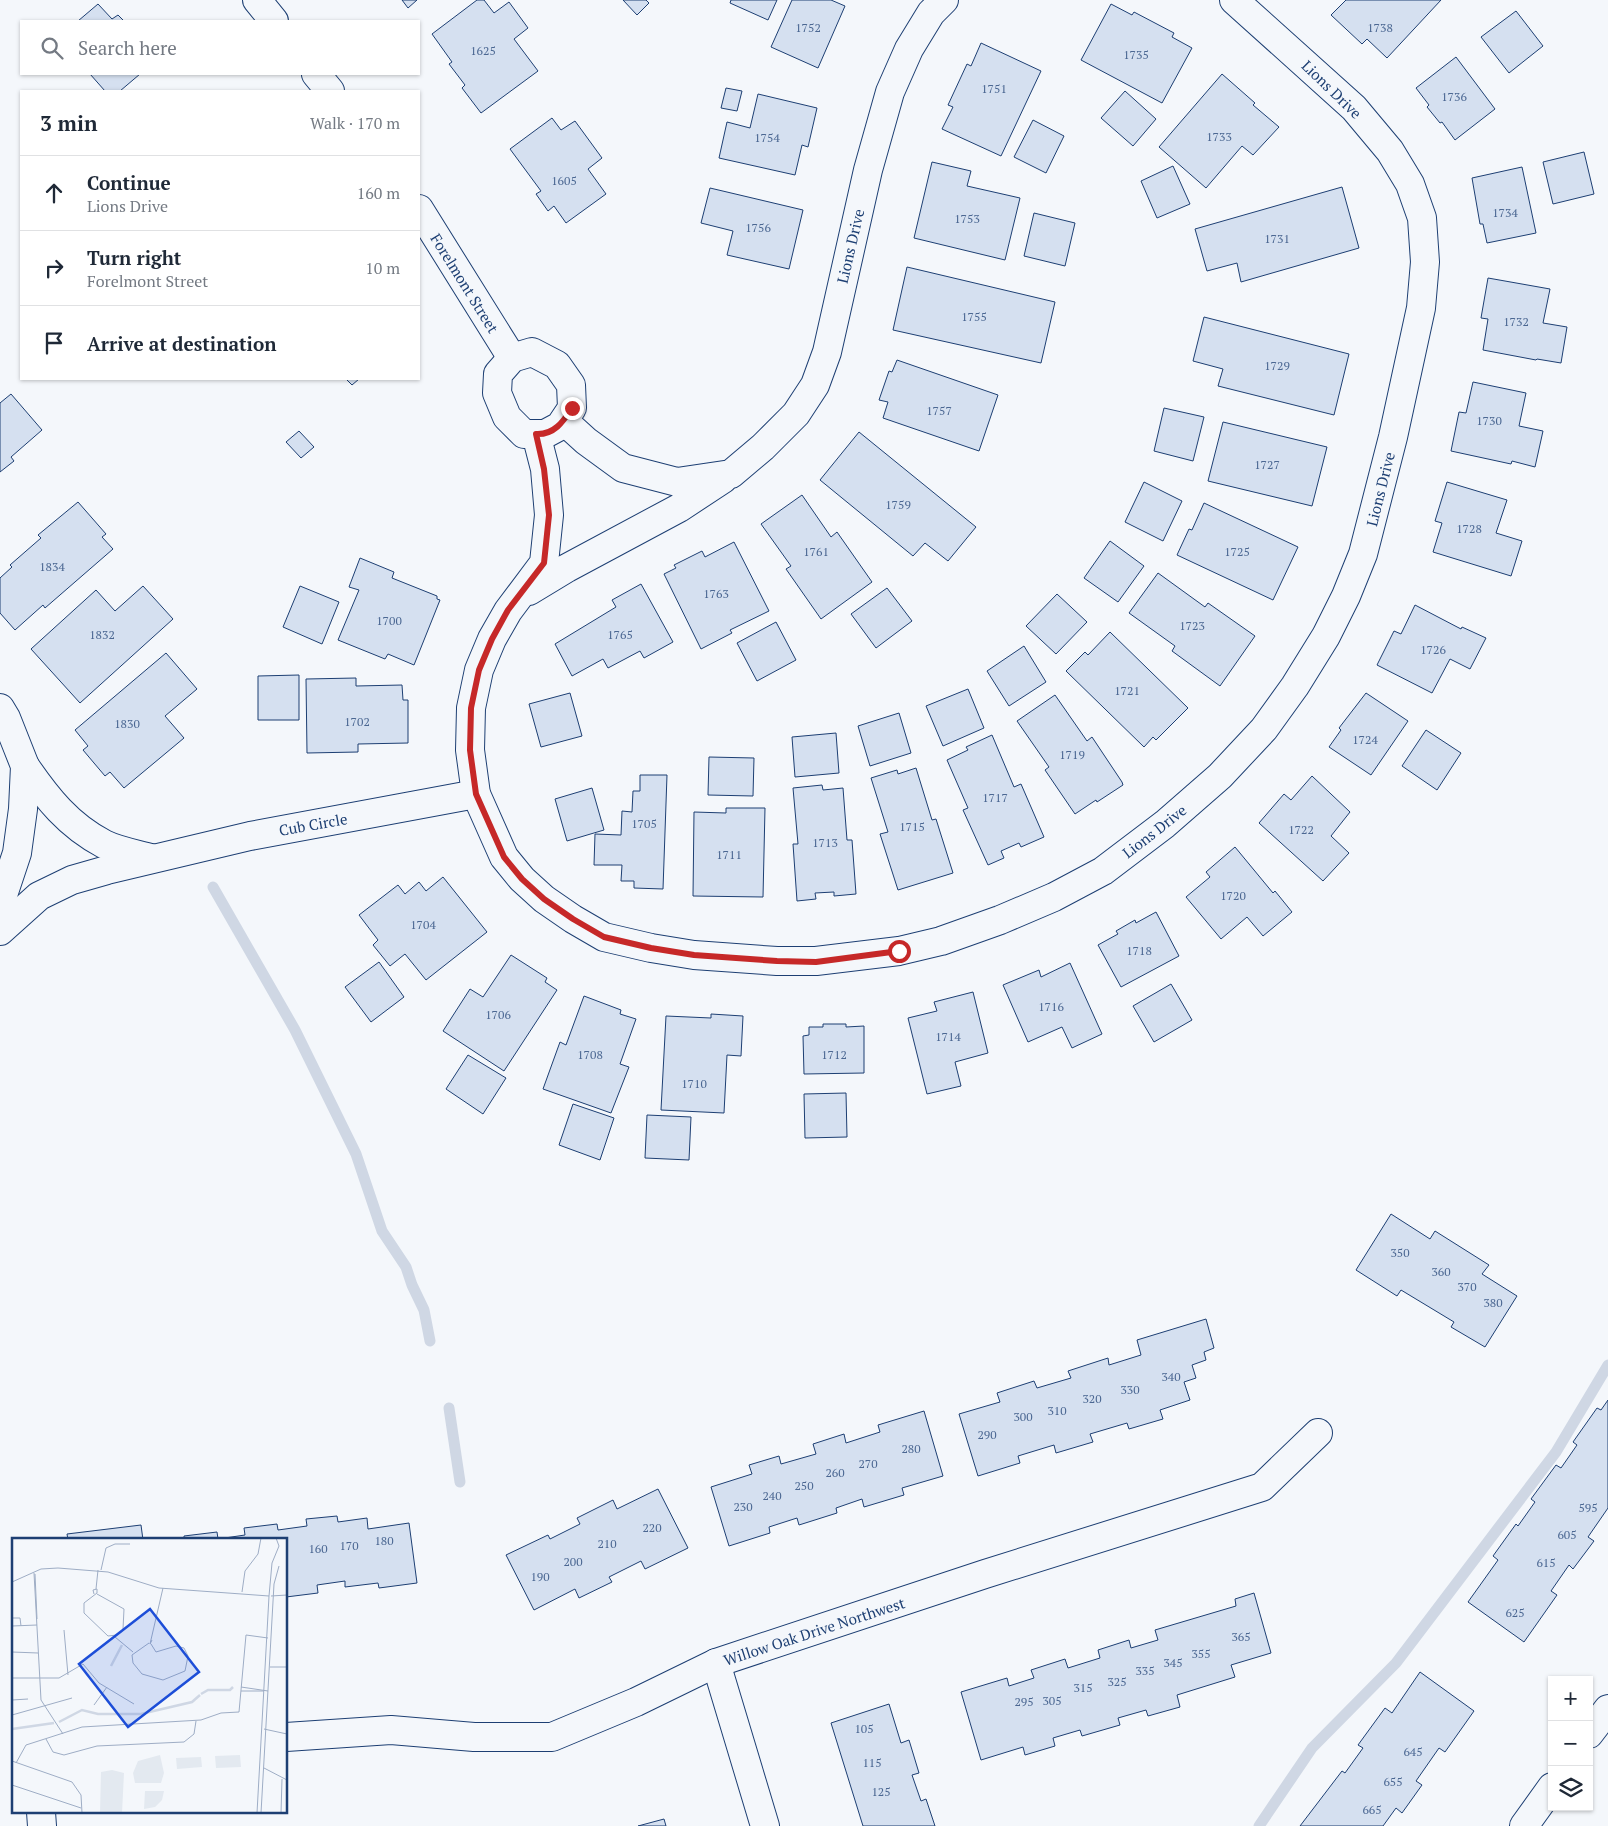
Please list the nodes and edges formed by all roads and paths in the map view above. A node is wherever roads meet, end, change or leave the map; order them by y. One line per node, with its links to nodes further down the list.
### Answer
1 (257, 0): 4 (street)
2 (944, 0): 11 (street, Lions Drive)
3 (1234, 0): 15 (street, Lions Drive)
4 (273, 20)
5 (317, 75): 6 (street)
6 (329, 90)
7 (420, 210): 8 (street, Forelmont Street)
8 (512, 358): 9 (street); 10 (street)
9 (564, 421): 10 (street); 11 (street)
10 (536, 434): 12 (street, Lions Drive)
11 (731, 474): 12 (street, Lions Drive)
12 (518, 598): 15 (street, Lions Drive)
13 (0, 708): 14 (street, Cub Circle)
14 (25, 766): 16 (street, Cub Circle); 17 (street, Cub Circle)
15 (476, 794): 16 (street, Cub Circle)
16 (152, 858): 18 (street, Cub Circle)
17 (0, 904)
18 (0, 931)
19 (1318, 1433): 20 (street, Willow Oak Drive Northwest)
20 (716, 1663): 23 (street, Willow Oak Drive Northwest); 25 (street)
21 (1608, 1708): 22 (street)
22 (1593, 1729)
23 (288, 1737)
24 (1548, 1793): 26 (street)
25 (765, 1826)
26 (1524, 1826)

